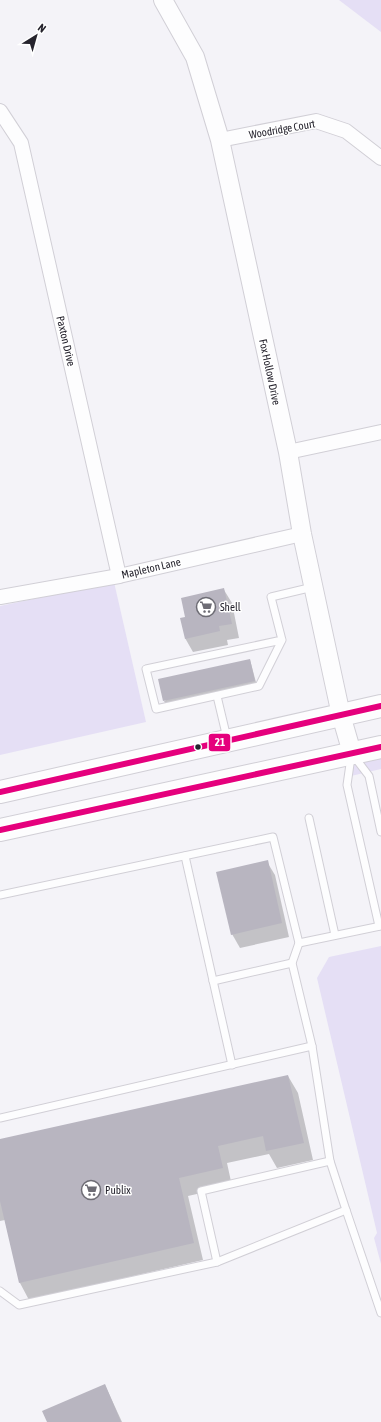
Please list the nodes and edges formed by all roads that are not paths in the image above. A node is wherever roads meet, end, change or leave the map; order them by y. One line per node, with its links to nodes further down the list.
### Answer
1 (163, 0): 3 (street, Fox Hollow Drive)
2 (0, 111): 8 (street, Paxton Drive)
3 (220, 140): 4 (street, Woodridge Court); 6 (street, Fox Hollow Drive)
4 (381, 158)
5 (381, 432): 6 (street)
6 (288, 452): 7 (street, Fox Hollow Drive)
7 (302, 534): 8 (street, Mapleton Lane); 9 (street, Fox Hollow Drive)
8 (119, 576): 10 (street, Mapleton Lane)
9 (313, 587): 11 (lane); 14 (street, Fox Hollow Drive)
10 (0, 597)
11 (282, 640): 12 (lane); 12 (lane)
12 (217, 696): 15 (lane)
13 (381, 706): 14 (main road)
14 (342, 715): 15 (main road); 17 (street, Fox Hollow Drive)
15 (227, 741): 18 (main road)
16 (381, 747): 17 (main road)
17 (352, 754): 20 (main road); 21 (lane); 24 (lane)
18 (0, 792)
19 (309, 818): 25 (lane)
20 (0, 830)
21 (381, 832)
22 (185, 856): 23 (lane); 26 (lane); 28 (lane)
23 (0, 895)
24 (380, 926): 25 (lane)
25 (335, 935): 26 (lane)
26 (299, 943): 27 (lane)
27 (292, 963): 28 (lane); 29 (lane)
28 (213, 981): 30 (lane)
29 (312, 1046): 30 (lane); 32 (lane)
30 (232, 1065): 31 (lane)
31 (0, 1118)
32 (330, 1161): 33 (lane); 34 (lane)
33 (346, 1210): 34 (lane); 36 (lane)
34 (216, 1262): 35 (lane)
35 (0, 1291)
36 (381, 1313)

